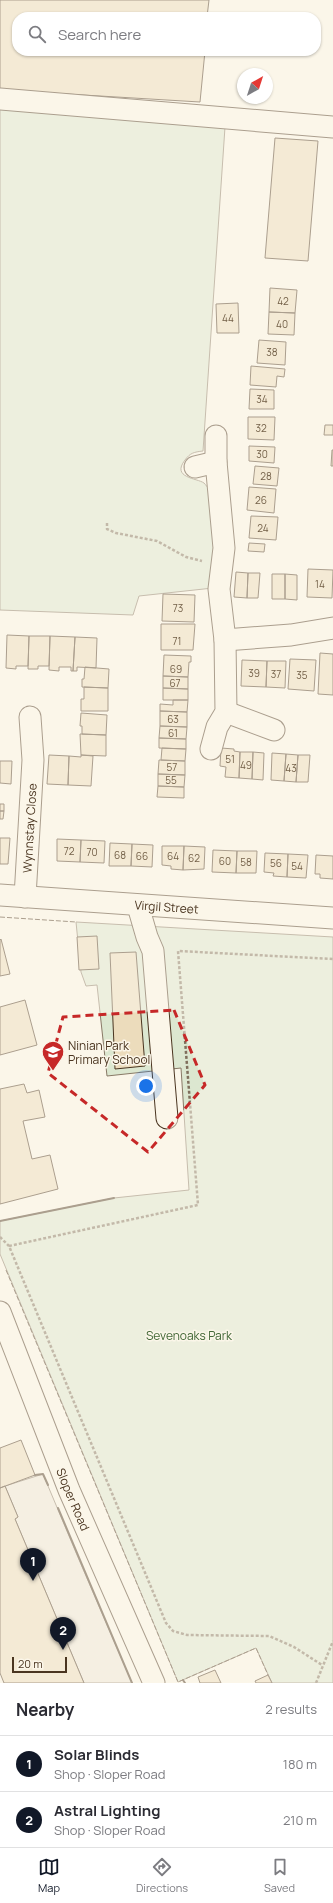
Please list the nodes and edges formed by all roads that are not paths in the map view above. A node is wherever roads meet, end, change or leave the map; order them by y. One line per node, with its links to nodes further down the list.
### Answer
1 (0, 99): 2 (street)
2 (333, 127)
3 (216, 436): 4 (street)
4 (216, 462): 5 (street); 7 (street)
5 (195, 467)
6 (333, 628): 7 (street)
7 (225, 640): 8 (street)
8 (226, 712): 10 (street); 11 (street)
9 (30, 717): 13 (street, Wynnstay Close)
10 (274, 730)
11 (211, 749)
12 (0, 895): 13 (street, Virgil Street)
13 (25, 897): 14 (street, Virgil Street)
14 (138, 906): 15 (street, Virgil Street); 16 (street)
15 (333, 918)
16 (167, 1118)
17 (0, 1312): 18 (street, Sloper Road)
18 (154, 1683)

